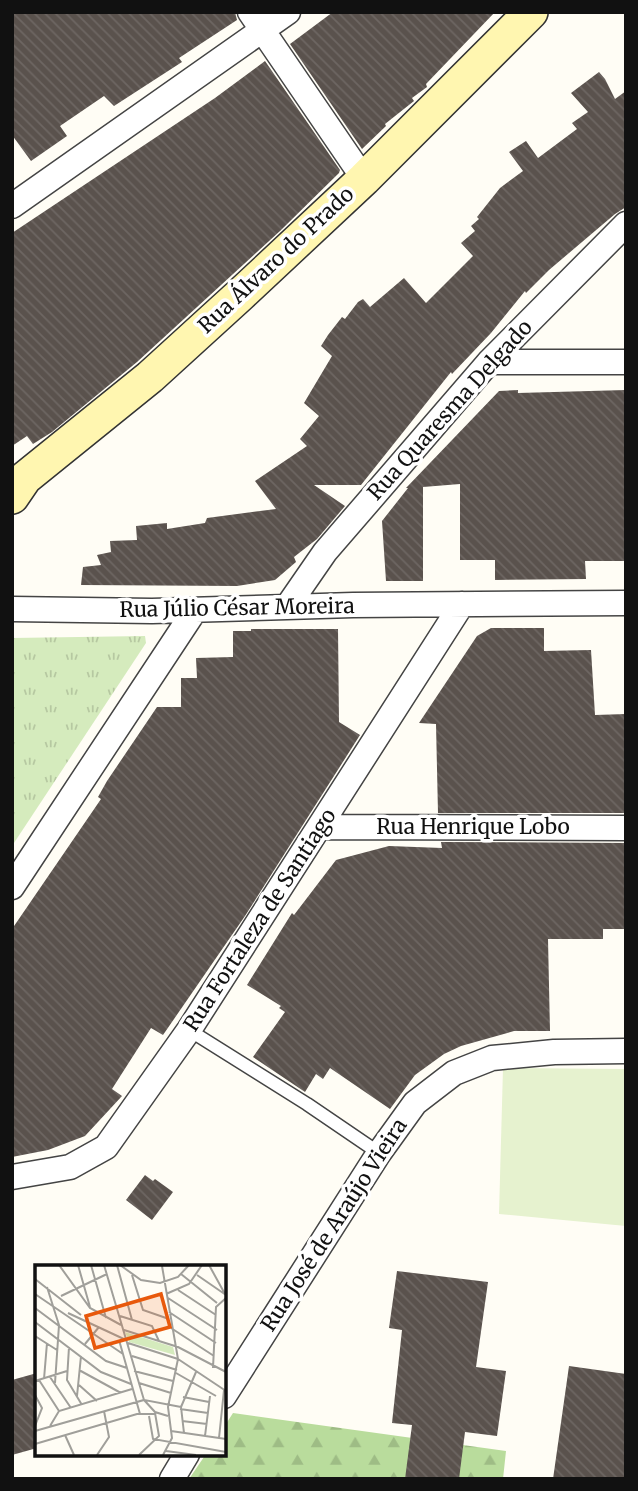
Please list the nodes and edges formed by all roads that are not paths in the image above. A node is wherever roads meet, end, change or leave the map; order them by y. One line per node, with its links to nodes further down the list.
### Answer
1 (288, 12): 3 (street)
2 (531, 12): 4 (street, Rua Álvaro do Prado)
3 (256, 21): 4 (street); 5 (street)
4 (364, 179): 9 (street, Rua Álvaro do Prado)
5 (12, 206)
6 (626, 223): 7 (street, Rua Quaresma Delgado)
7 (489, 362): 8 (street); 12 (street, Rua Quaresma Delgado)
8 (626, 362)
9 (16, 484)
10 (626, 603): 11 (street, Rua Júlio César Moreira)
11 (462, 604): 12 (street, Rua Júlio César Moreira); 15 (street, Rua Fortaleza de Santiago)
12 (287, 607): 14 (street, Rua Júlio César Moreira)
13 (12, 609): 14 (street, Rua Júlio César Moreira)
14 (195, 610): 17 (street)
15 (321, 827): 16 (street, Rua Henrique Lobo); 18 (street, Rua Fortaleza de Santiago)
16 (626, 828)
17 (12, 887)
18 (189, 1030): 20 (lane); 21 (street, Rua Fortaleza de Santiago)
19 (626, 1051): 20 (street, Rua José de Araújo Vieira)
20 (379, 1153): 22 (street, Rua José de Araújo Vieira)
21 (12, 1177)
22 (226, 1393)
23 (186, 1456): 24 (street)
24 (172, 1479)

